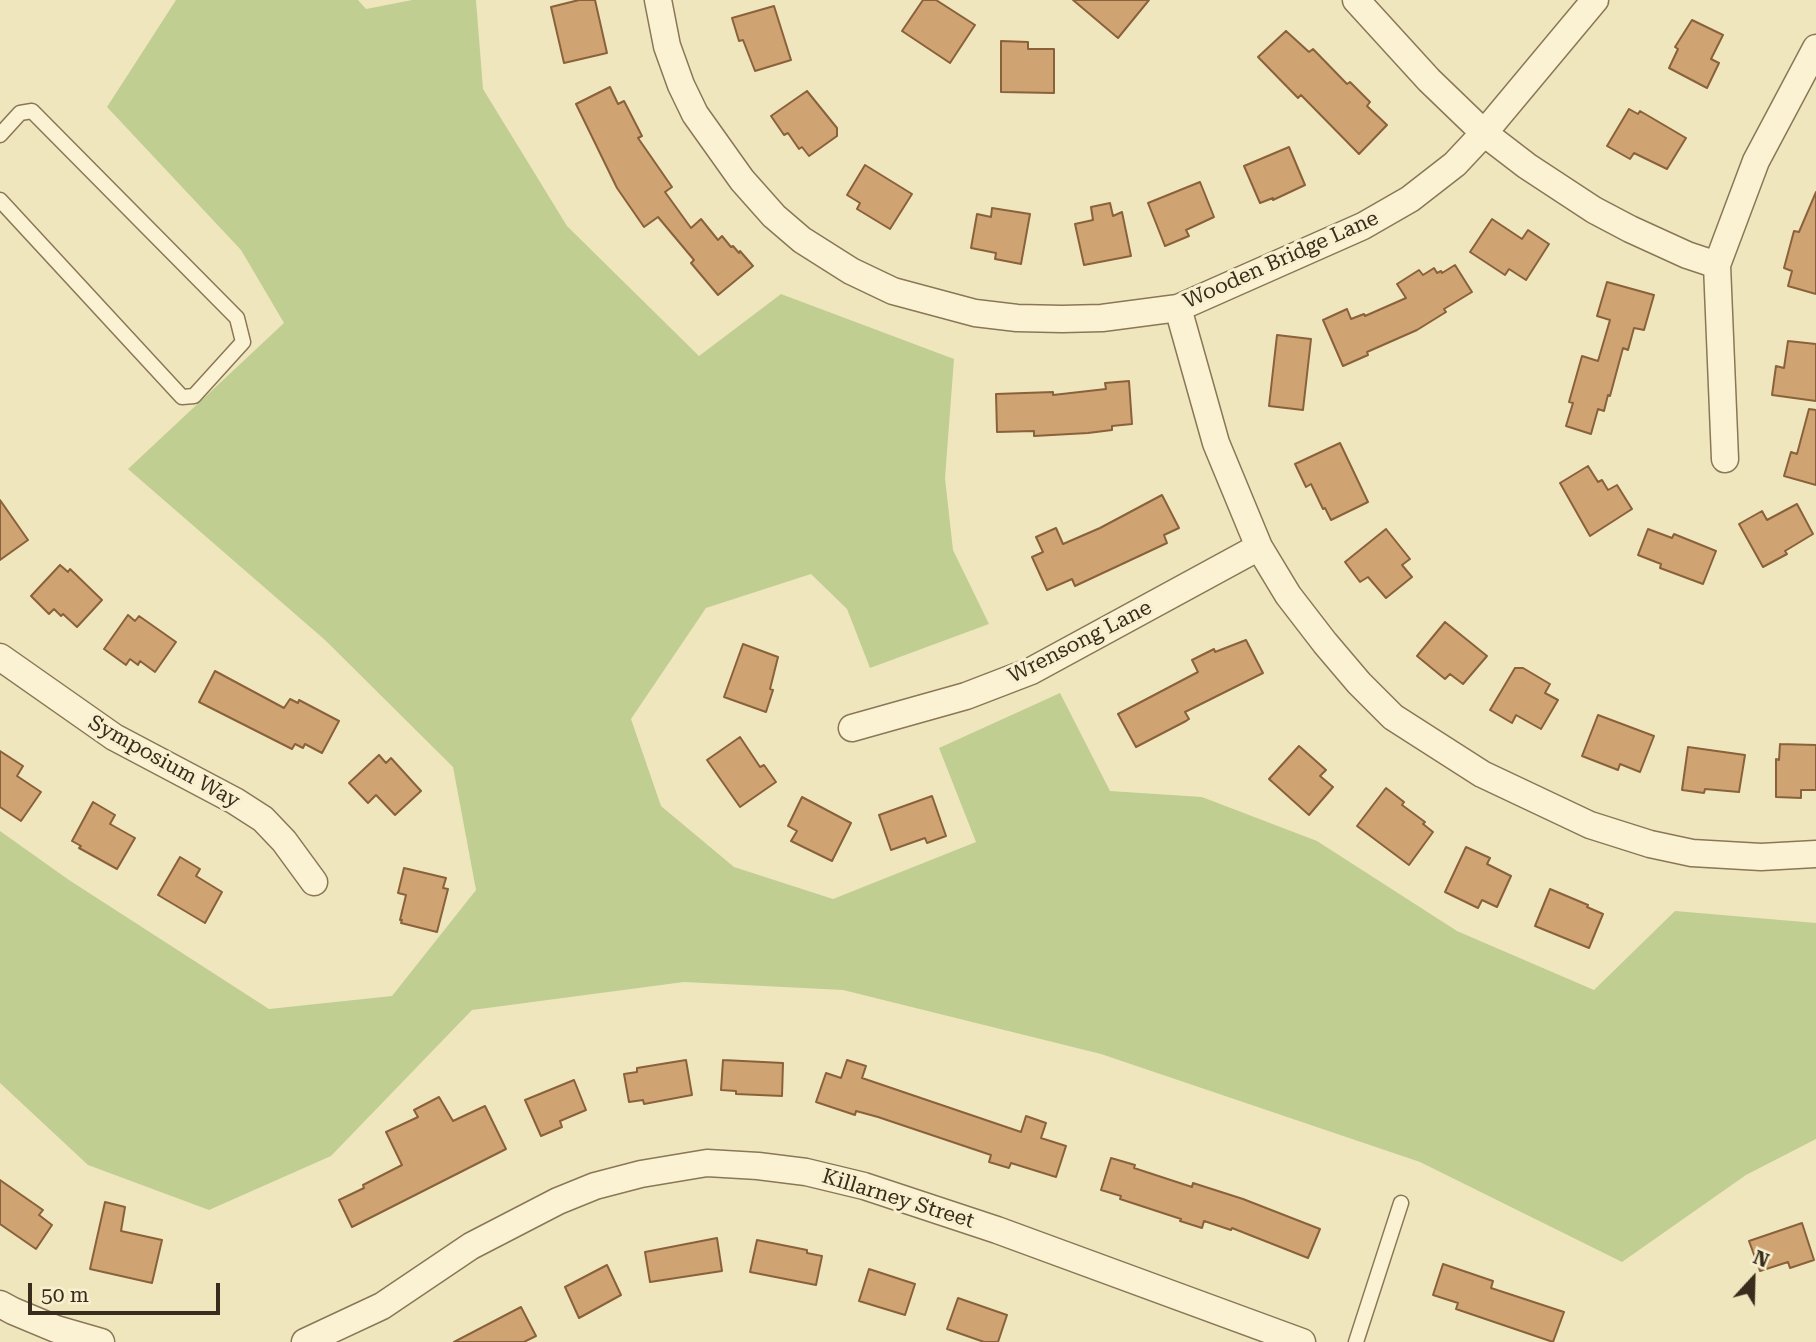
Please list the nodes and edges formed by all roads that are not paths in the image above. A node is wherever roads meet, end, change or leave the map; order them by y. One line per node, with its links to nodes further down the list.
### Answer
1 (658, 0): 9 (street, Wooden Bridge Lane)
2 (1356, 0): 5 (street)
3 (1595, 0): 5 (street, Wooden Bridge Lane)
4 (1816, 48): 8 (street)
5 (1484, 133): 8 (street); 9 (street, Wooden Bridge Lane)
6 (0, 135): 7 (lane)
7 (0, 200)
8 (1717, 265): 10 (street)
9 (1178, 308): 11 (street)
10 (1725, 459)
11 (1259, 547): 13 (street, Wrensong Lane); 14 (street)
12 (0, 657): 15 (street, Symposium Way)
13 (852, 728)
14 (1816, 854)
15 (314, 882)
16 (1401, 1203): 21 (lane)
17 (0, 1304): 18 (street)
18 (101, 1342)
19 (306, 1342): 20 (street, Killarney Street)
20 (1302, 1342)
21 (1356, 1342)

